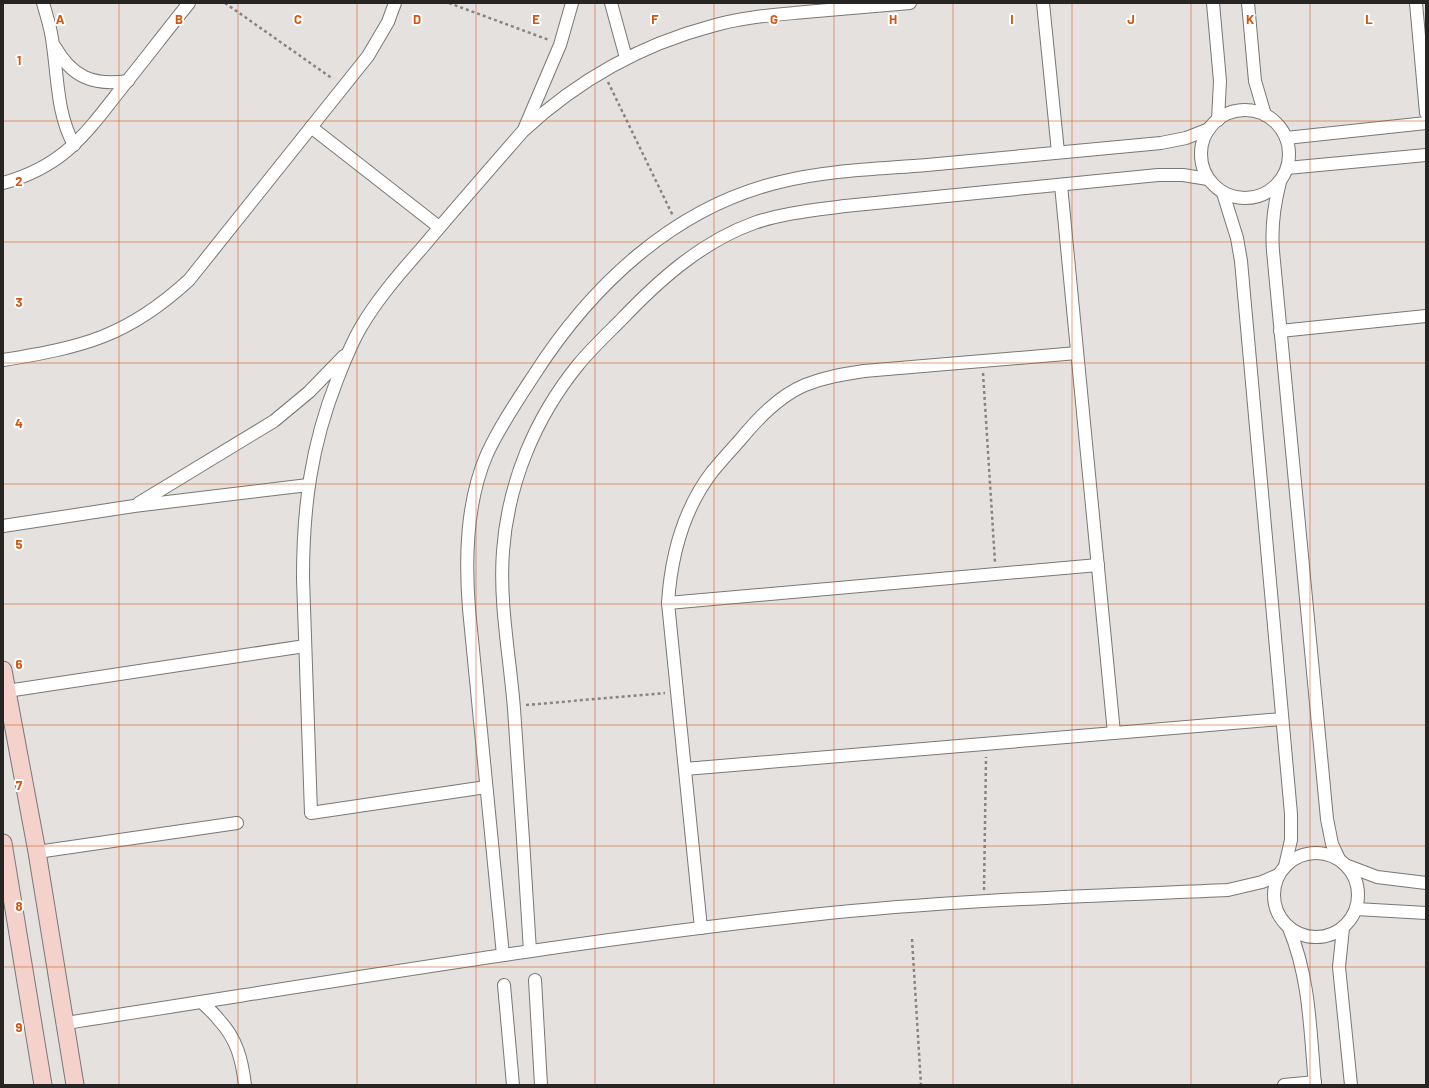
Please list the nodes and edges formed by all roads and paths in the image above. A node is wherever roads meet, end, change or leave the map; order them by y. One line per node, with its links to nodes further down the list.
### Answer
1 (43, 3): 14 (street)
2 (189, 3): 18 (street)
3 (225, 3): 19 (path)
4 (396, 3): 19 (street)
5 (448, 3): 15 (path)
6 (572, 3): 15 (street)
7 (611, 3): 16 (street)
8 (910, 3): 13 (street)
9 (1043, 3): 29 (street)
10 (1213, 3): 22 (street)
11 (1248, 3): 21 (street)
12 (1416, 3): 20 (street)
13 (775, 9): 16 (street)
14 (53, 44): 18 (street); 28 (street)
15 (560, 45): 26 (street)
16 (626, 58): 17 (street)
17 (602, 71): 26 (street); 37 (path)
18 (128, 81): 28 (street)
19 (344, 86): 24 (street)
20 (1426, 113)
21 (1265, 115): 22 (street); 27 (street)
22 (1218, 120): 25 (street)
23 (1426, 123): 27 (street)
24 (311, 127): 38 (street); 43 (street)
25 (1209, 129): 29 (street); 32 (street)
26 (523, 131): 38 (street)
27 (1286, 138): 31 (street)
28 (74, 145): 34 (street)
29 (1058, 152): 37 (street)
30 (1426, 155): 31 (street)
31 (1287, 168): 33 (street)
32 (1208, 179): 35 (street); 36 (street)
33 (1280, 182): 36 (street); 40 (street)
34 (3, 183)
35 (1061, 185): 42 (street); 55 (street)
36 (1223, 193): 56 (street)
37 (677, 225): 60 (street)
38 (439, 227): 41 (street)
39 (1426, 316): 40 (street)
40 (1280, 331): 64 (street)
41 (348, 352): 45 (street); 46 (street)
42 (1077, 352): 44 (street); 48 (street)
43 (3, 360)
44 (982, 361): 49 (path); 50 (street)
45 (308, 485): 46 (street); 51 (street)
46 (134, 506): 47 (street)
47 (3, 526)
48 (1098, 564): 49 (street); 57 (street)
49 (996, 574): 50 (street)
50 (668, 603): 54 (street)
51 (306, 646): 53 (street); 60 (street)
52 (3, 670): 53 (street)
53 (7, 692): 63 (street)
54 (677, 692): 55 (path); 59 (street)
55 (514, 706): 74 (street)
56 (1282, 719): 57 (street); 65 (street)
57 (1114, 734): 58 (street)
58 (986, 744): 59 (street); 67 (path)
59 (685, 769): 70 (street)
60 (486, 787): 75 (street)
61 (237, 823): 63 (street)
62 (3, 843): 81 (street)
63 (37, 852): 79 (street)
64 (1343, 863): 65 (street); 66 (street); 68 (street)
65 (1281, 870): 67 (street); 71 (street)
66 (1426, 883)
67 (984, 902): 70 (street)
68 (1356, 909): 69 (street); 72 (street)
69 (1426, 913)
70 (701, 928): 74 (street)
71 (1288, 928): 72 (street); 80 (street)
72 (1343, 928): 88 (street)
73 (912, 939): 86 (path)
74 (530, 951): 75 (street)
75 (503, 955): 78 (street)
76 (535, 980): 85 (street)
77 (504, 985): 84 (street)
78 (202, 1002): 79 (street); 83 (street)
79 (66, 1023): 82 (street)
80 (1315, 1083): 87 (street)
81 (43, 1085)
82 (75, 1085)
83 (245, 1085)
84 (513, 1085)
85 (541, 1085)
86 (921, 1085)
87 (1284, 1085)
88 (1351, 1085)

